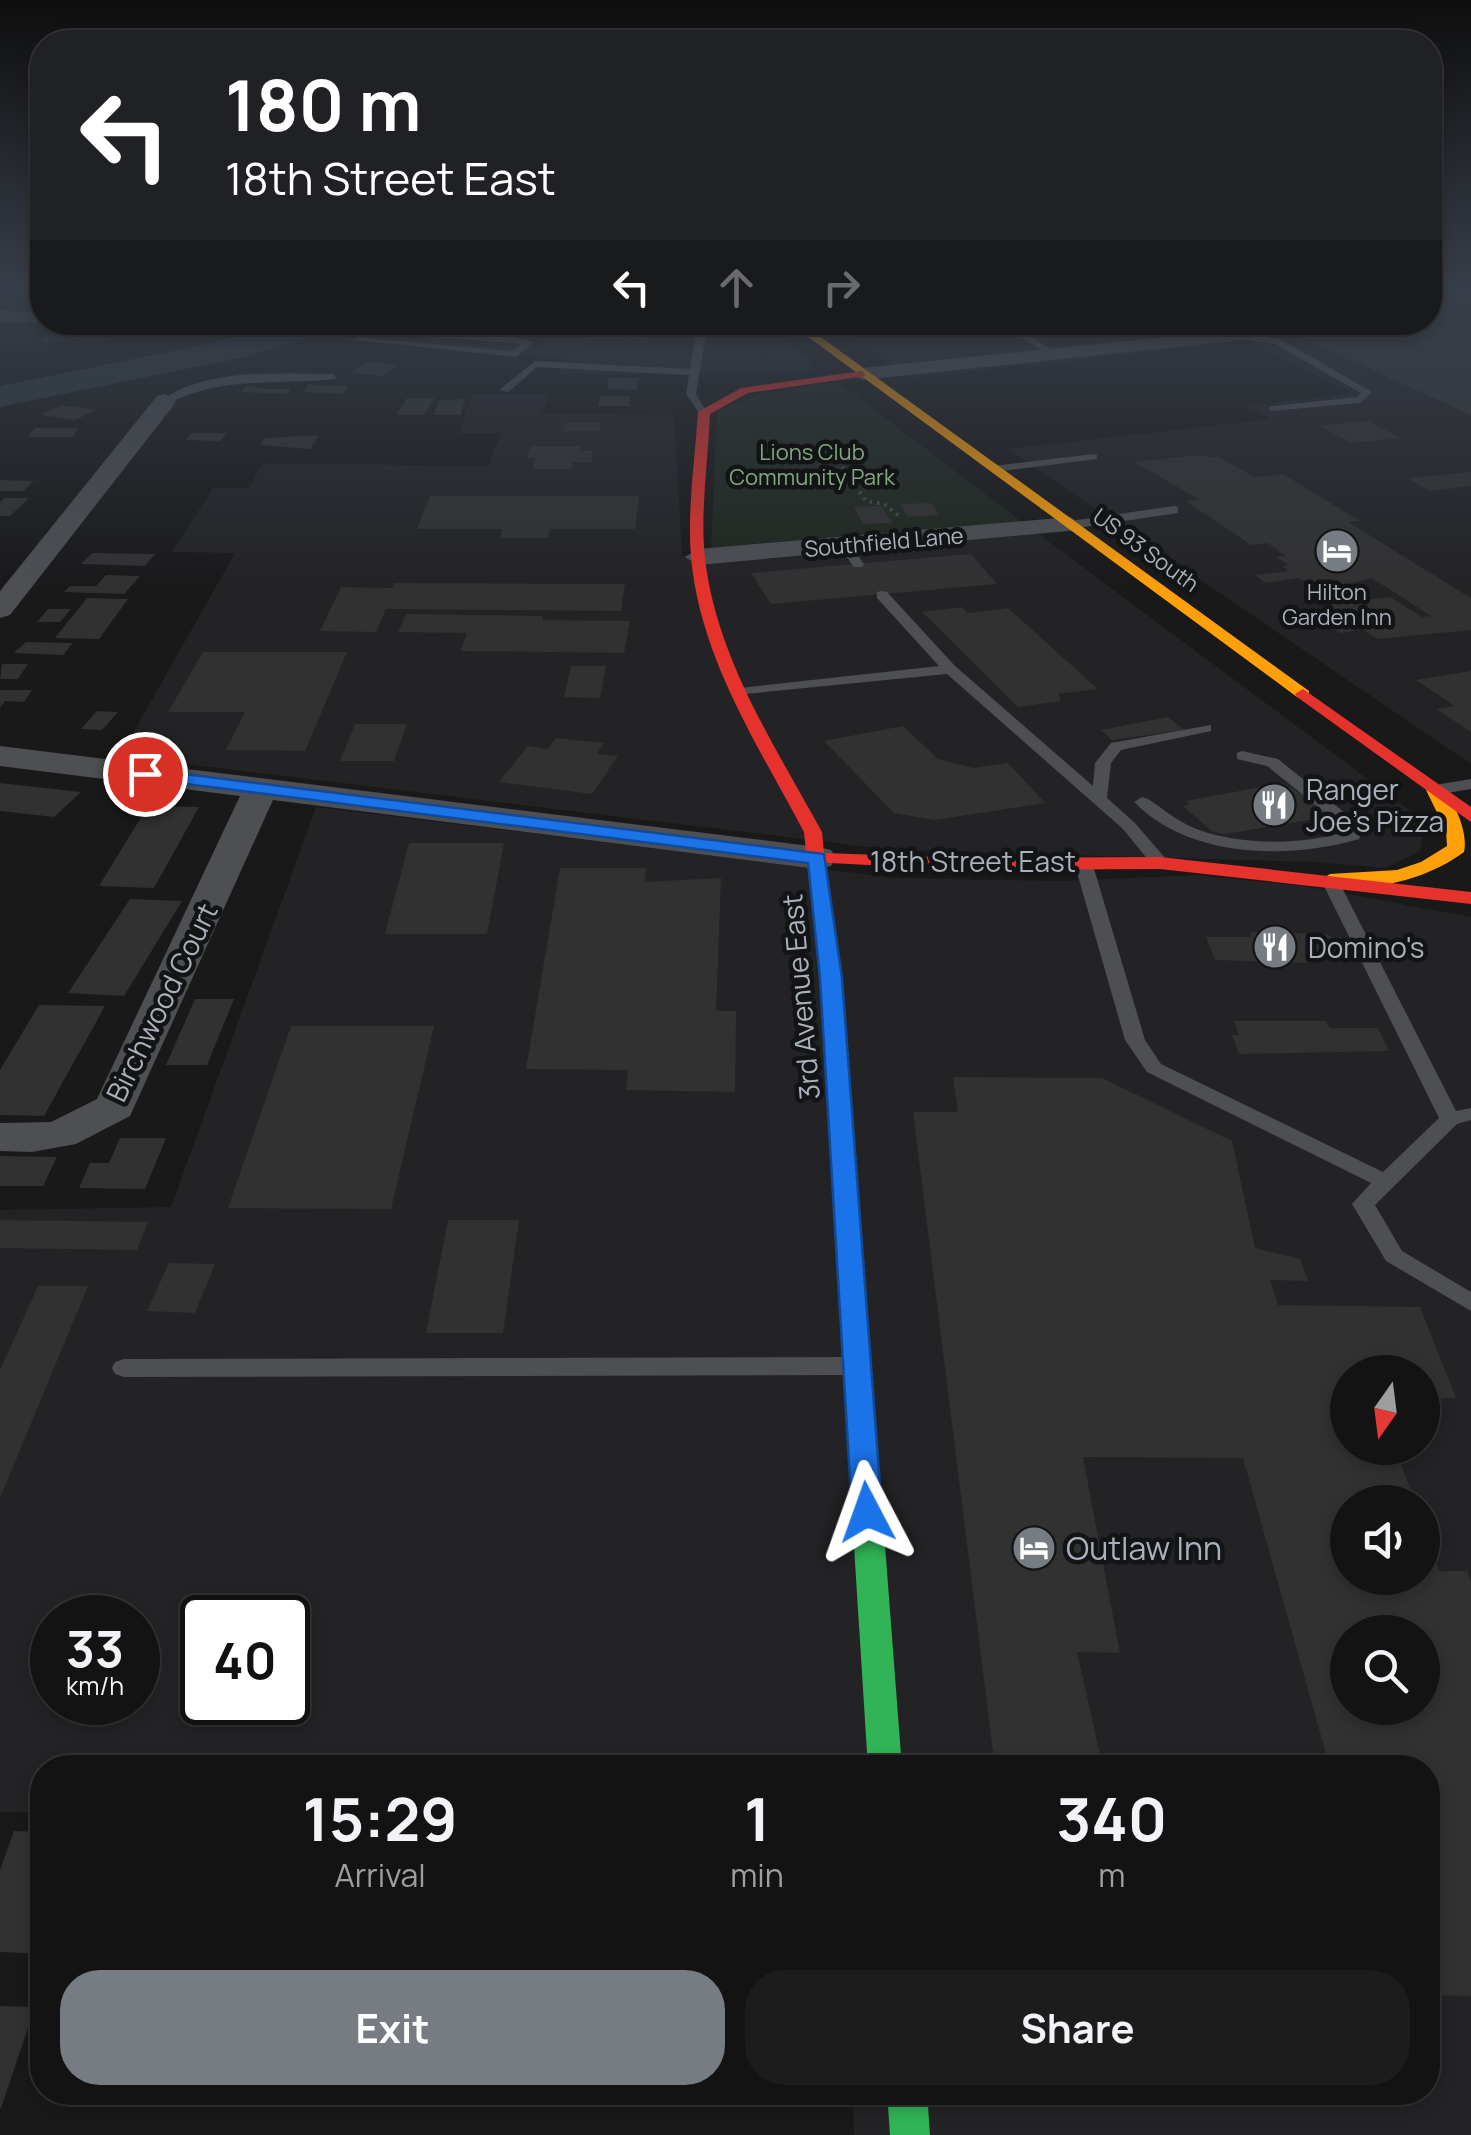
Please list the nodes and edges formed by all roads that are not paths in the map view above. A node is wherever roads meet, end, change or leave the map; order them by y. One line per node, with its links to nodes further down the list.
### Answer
1 (196, 388): 8 (lane)
2 (507, 388): 7 (lane)
3 (692, 388): 10 (lane)
4 (762, 388): 10 (street)
5 (881, 388): 12 (street, US 93 South)
6 (1359, 388): 9 (lane)
7 (504, 390)
8 (164, 401): 17 (street)
9 (1273, 409)
10 (704, 412): 15 (street, 3rd Avenue East)
11 (1092, 457): 12 (lane)
12 (993, 469): 14 (street, US 93 South)
13 (1174, 510): 14 (lane)
14 (1070, 525): 15 (street, Southfield Lane); 25 (street, US 93 South)
15 (698, 557): 19 (street, 3rd Avenue East)
16 (882, 594): 18 (lane)
17 (0, 609)
18 (950, 669): 19 (lane); 26 (lane)
19 (740, 692): 29 (street, 3rd Avenue East)
20 (1206, 728): 26 (lane)
21 (0, 756): 24 (street, 18th Street East)
22 (1242, 756): 27 (lane)
23 (1471, 784): 25 (lane)
24 (261, 788): 29 (street, 18th Street East); 35 (street, Birchwood Court)
25 (1435, 790): 28 (street, US 93 South); 32 (street)
26 (1099, 799): 31 (lane)
27 (1142, 802)
28 (1471, 816)
29 (818, 858): 30 (street, 18th Street East); 38 (street, 3rd Avenue East)
30 (1083, 862): 31 (street, 18th Street East); 36 (lane)
31 (1160, 863): 32 (street, 18th Street East)
32 (1330, 880): 33 (street, 18th Street East); 34 (lane)
33 (1471, 898)
34 (1460, 1116): 36 (lane)
35 (0, 1137)
36 (1386, 1182): 37 (lane)
37 (1471, 1303)
38 (857, 1366): 39 (lane); 40 (street, 3rd Avenue East)
39 (124, 1368)
40 (884, 1755)
41 (908, 2105): 42 (street)
42 (910, 2135)

